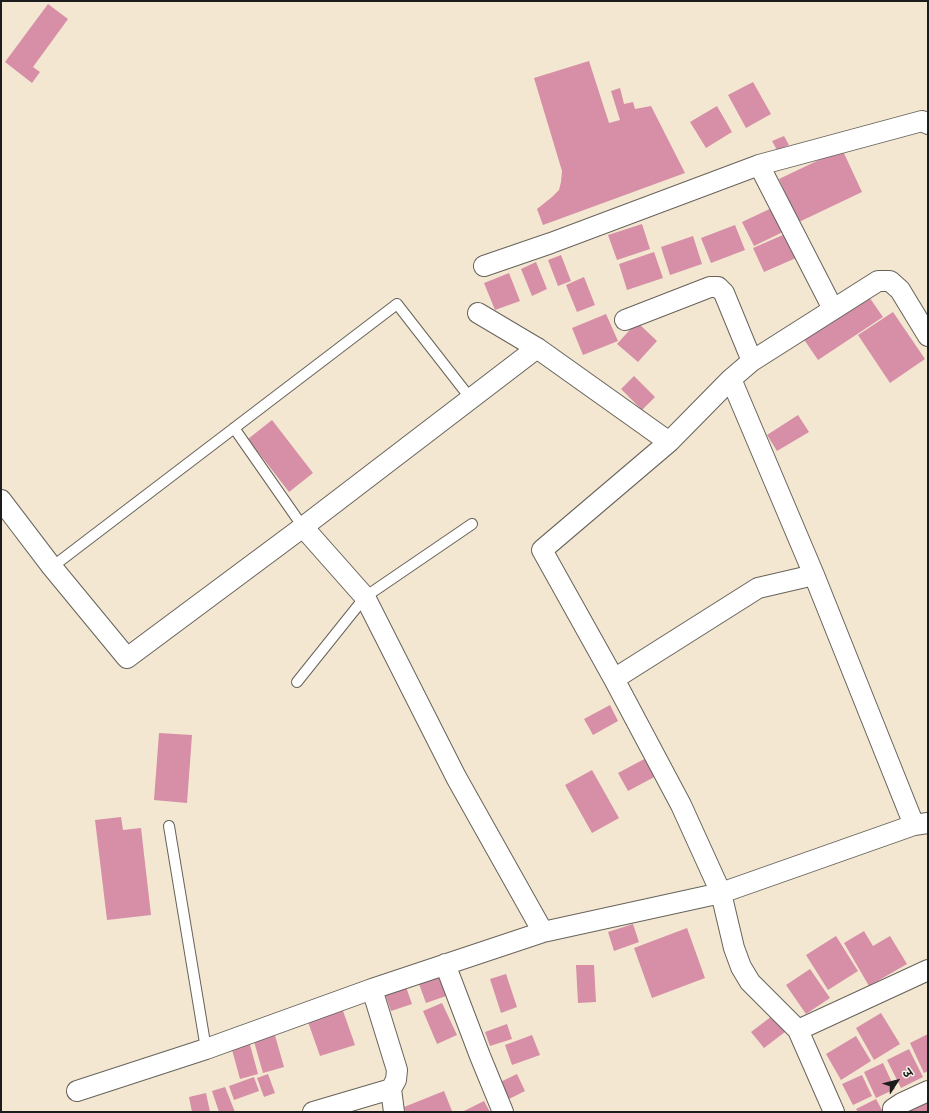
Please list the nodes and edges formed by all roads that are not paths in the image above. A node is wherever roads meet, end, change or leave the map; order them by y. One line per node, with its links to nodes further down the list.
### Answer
1 (928, 124): 2 (street)
2 (759, 165): 3 (street); 4 (street)
3 (484, 266)
4 (833, 308): 7 (street); 9 (street)
5 (478, 313): 8 (street)
6 (625, 320): 9 (street)
7 (928, 336)
8 (537, 348): 11 (street); 13 (street)
9 (752, 361): 10 (street)
10 (732, 379): 13 (street); 18 (street)
11 (471, 399): 12 (lane); 16 (street)
12 (234, 428): 16 (lane); 17 (lane)
13 (669, 442): 20 (street)
14 (1, 500): 17 (street)
15 (472, 524): 19 (lane)
16 (303, 527): 17 (street); 19 (street)
17 (52, 567)
18 (814, 575): 20 (street); 22 (street)
19 (365, 597): 21 (lane); 25 (street)
20 (614, 679): 24 (street)
21 (297, 682)
22 (921, 824): 24 (street)
23 (169, 826): 30 (lane)
24 (721, 893): 25 (street); 29 (street)
25 (543, 932): 26 (street)
26 (445, 964): 28 (street); 36 (street)
27 (928, 970): 29 (street)
28 (372, 989): 30 (street); 31 (street)
29 (798, 1030): 37 (street)
30 (206, 1049): 32 (street)
31 (391, 1089): 34 (street); 35 (street)
32 (77, 1091)
33 (928, 1091): 38 (street)
34 (313, 1112)
35 (394, 1112)
36 (503, 1112)
37 (834, 1112)
38 (893, 1112)

